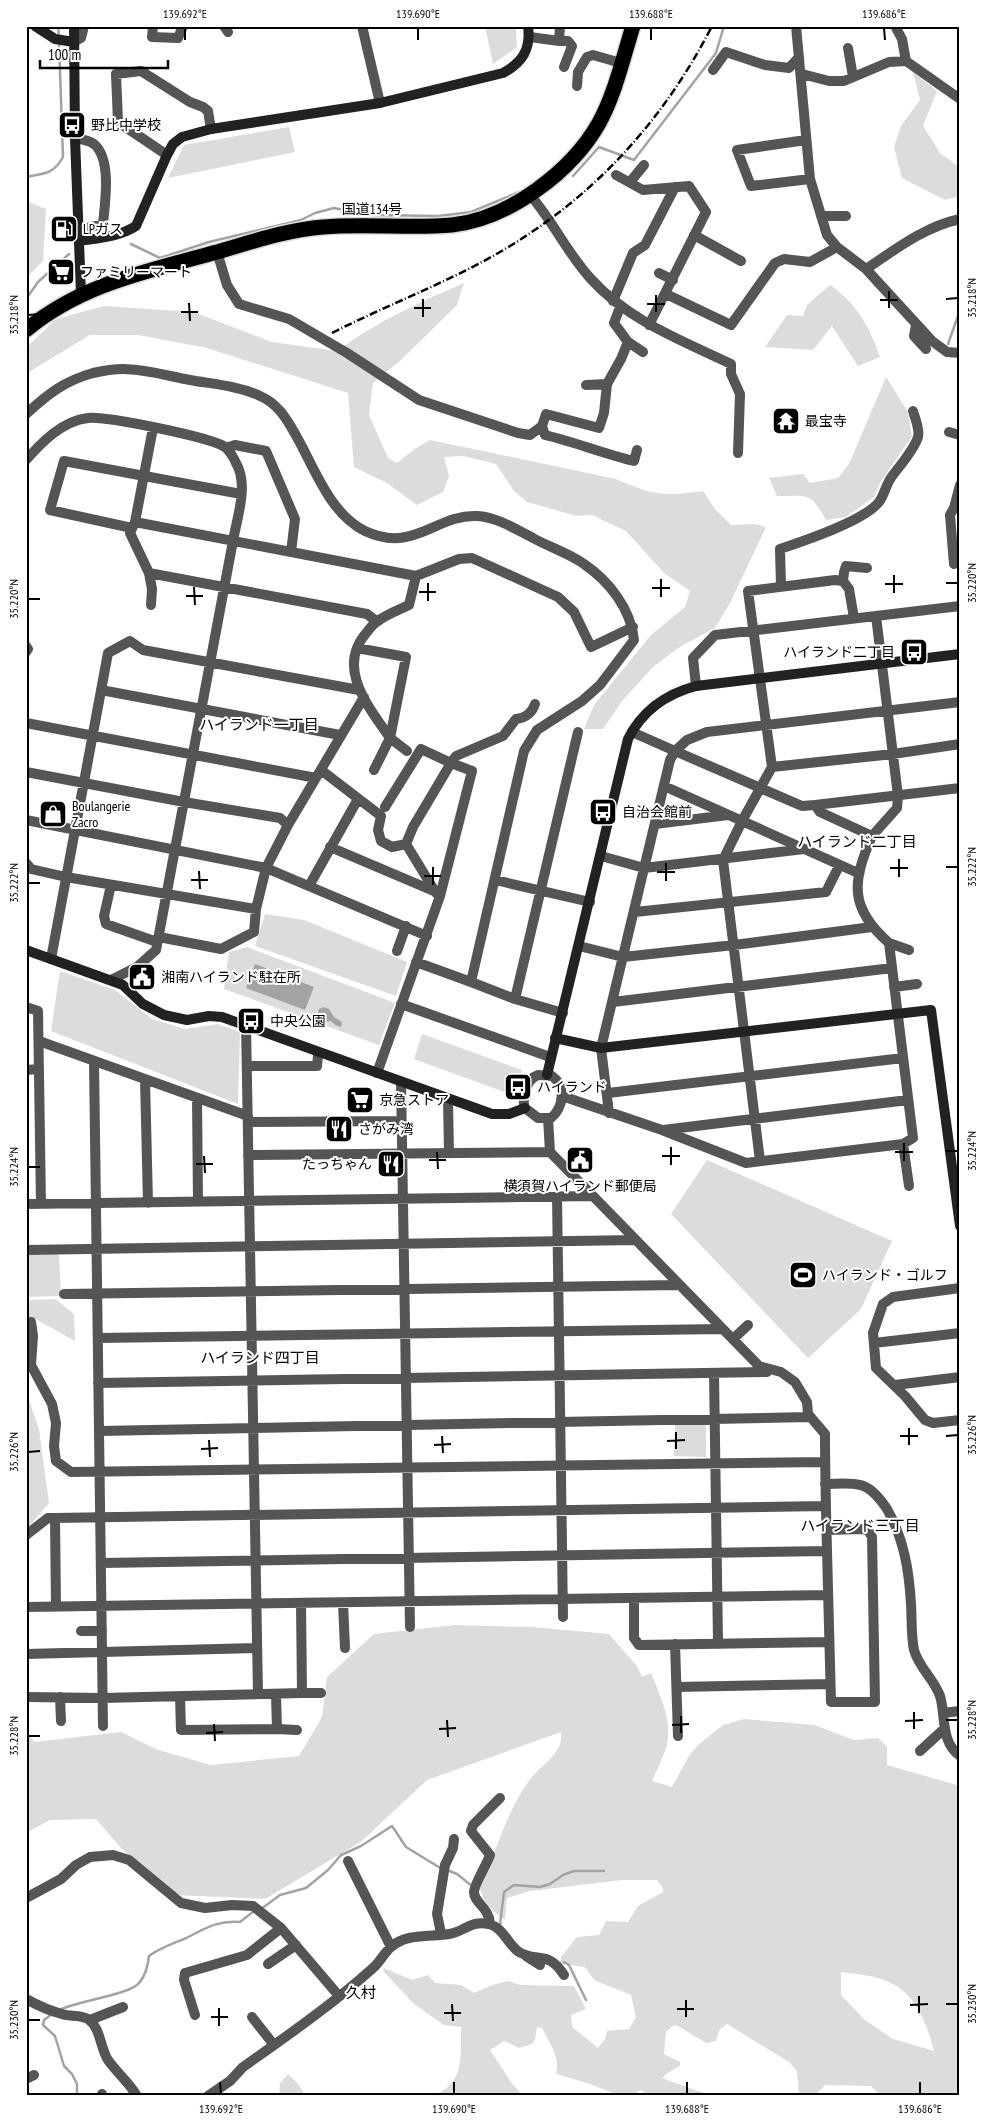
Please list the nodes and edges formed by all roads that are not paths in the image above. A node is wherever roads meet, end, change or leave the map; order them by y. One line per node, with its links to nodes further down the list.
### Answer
1 (35, 26): 14 (street)
2 (74, 26): 14 (street)
3 (84, 26): 14 (street)
4 (153, 26): 5 (street)
5 (183, 26)
6 (362, 26): 25 (street)
7 (528, 26): 12 (street)
8 (560, 26): 13 (street)
9 (633, 26): 18 (highway, 国道134号)
10 (796, 26): 16 (street)
11 (895, 26): 17 (street)
12 (530, 37): 13 (street); 25 (street)
13 (559, 41): 19 (street)
14 (74, 42): 27 (street)
15 (848, 48): 22 (street)
16 (800, 57): 20 (street); 21 (street)
17 (906, 62): 22 (street); 24 (street)
18 (621, 63): 23 (street); 35 (highway, 国道134号)
19 (564, 67)
20 (713, 70)
21 (802, 74): 22 (street); 28 (street)
22 (853, 77)
23 (577, 86)
24 (960, 99)
25 (380, 103): 26 (street)
26 (211, 129): 29 (street); 29 (street)
27 (75, 138): 39 (street); 39 (street)
28 (806, 140): 32 (street); 32 (street)
29 (167, 155): 41 (street)
30 (644, 165): 33 (street)
31 (616, 174): 33 (street)
32 (810, 179): 36 (street)
33 (630, 182): 34 (street)
34 (674, 187): 40 (street); 50 (street)
35 (530, 194): 43 (highway, 国道134号); 50 (street)
36 (821, 216): 37 (street); 42 (street)
37 (846, 216)
38 (960, 219): 45 (street)
39 (78, 230): 41 (street)
40 (694, 235): 44 (street); 47 (street)
41 (79, 241): 48 (street)
42 (837, 247): 45 (street); 49 (street)
43 (217, 252): 48 (highway, 国道134号); 63 (street)
44 (742, 261)
45 (866, 269): 52 (street)
46 (659, 272): 47 (street)
47 (672, 280): 49 (street)
48 (81, 294): 53 (highway, 国道134号)
49 (666, 294): 51 (street)
50 (617, 304): 51 (street); 54 (street)
51 (649, 325): 70 (street)
52 (916, 326): 55 (street); 57 (street)
53 (26, 330)
54 (628, 342): 56 (street); 58 (street)
55 (926, 349)
56 (644, 352)
57 (960, 353)
58 (607, 384): 59 (street); 62 (street)
59 (586, 385)
60 (913, 411): 83 (street)
61 (26, 414): 90 (street)
62 (574, 422): 63 (street); 67 (street)
63 (542, 426): 67 (street)
64 (153, 428): 68 (street); 71 (street); 72 (street)
65 (949, 432): 66 (street)
66 (960, 435)
67 (569, 441): 69 (street)
68 (226, 448): 74 (street); 77 (street)
69 (637, 450)
70 (738, 453)
71 (26, 460)
72 (143, 477): 74 (street); 75 (street); 75 (street)
73 (960, 485): 78 (street)
74 (241, 494): 76 (street)
75 (134, 525): 76 (street); 80 (street)
76 (233, 541): 77 (street); 84 (street)
77 (291, 552): 81 (street)
78 (954, 564)
79 (867, 568): 82 (street)
80 (148, 573): 84 (street); 85 (street)
81 (416, 576): 89 (street); 90 (street)
82 (843, 581): 83 (street); 88 (street)
83 (781, 586): 91 (street)
84 (225, 588): 89 (street); 96 (street)
85 (151, 605)
86 (960, 606): 87 (street)
87 (876, 616): 88 (street); 97 (street)
88 (854, 618): 91 (street)
89 (376, 621): 93 (street)
90 (633, 628): 151 (street)
91 (754, 630): 98 (street); 99 (street)
92 (26, 646): 94 (street)
93 (357, 648): 101 (street); 112 (street)
94 (26, 652)
95 (960, 654): 97 (street)
96 (210, 662): 100 (street); 101 (street); 104 (street)
97 (882, 664): 98 (street); 105 (street)
98 (760, 678): 99 (street); 107 (street)
99 (696, 686): 109 (street)
100 (100, 690): 104 (street); 111 (street)
101 (361, 693): 110 (street); 112 (street)
102 (960, 702): 105 (street)
103 (535, 704): 118 (street)
104 (201, 709): 110 (street); 117 (street)
105 (888, 710): 107 (street); 116 (street)
106 (26, 724): 111 (street)
107 (766, 724): 114 (street); 119 (street)
108 (578, 732): 154 (street)
109 (632, 732): 114 (street); 143 (street)
110 (340, 735): 122 (street)
111 (92, 736): 117 (street); 123 (street)
112 (390, 738): 115 (street); 120 (street)
113 (960, 744): 116 (street)
114 (675, 750): 124 (street); 125 (street)
115 (407, 751)
116 (893, 754): 119 (street); 127 (street)
117 (193, 755): 122 (street); 129 (street)
118 (451, 763): 131 (street); 139 (street); 156 (street)
119 (772, 767): 125 (street)
120 (374, 770)
121 (26, 772): 123 (street)
122 (318, 774): 128 (street); 136 (street)
123 (84, 783): 129 (street); 137 (street)
124 (664, 786): 132 (street); 135 (street)
125 (760, 787): 130 (street); 134 (street)
126 (960, 788): 127 (street)
127 (898, 796): 130 (street); 138 (street)
128 (358, 799): 139 (street); 140 (street)
129 (184, 802): 136 (street); 142 (street)
130 (815, 805): 138 (street)
131 (385, 807)
132 (729, 815): 134 (street); 135 (street)
133 (26, 820): 137 (street)
134 (742, 820): 141 (street); 144 (street)
135 (655, 824): 148 (street)
136 (288, 825): 147 (street)
137 (76, 830): 142 (street); 150 (street)
138 (872, 836): 149 (street)
139 (406, 844): 156 (street)
140 (330, 847): 153 (street); 156 (street)
141 (804, 849): 144 (street); 146 (street)
142 (176, 850): 147 (street); 155 (street)
143 (601, 856): 148 (street); 157 (street)
144 (723, 860): 148 (street); 158 (street)
145 (26, 864): 150 (street)
146 (839, 866): 149 (street); 158 (street)
147 (266, 868): 153 (street); 159 (street)
148 (644, 868): 160 (street)
149 (858, 873): 162 (street)
150 (66, 877): 152 (street); 172 (street)
151 (495, 880): 154 (street); 176 (street)
152 (111, 885): 155 (street); 164 (street)
153 (308, 886): 161 (street)
154 (540, 891): 157 (street); 180 (street)
155 (167, 894): 159 (street); 164 (street)
156 (438, 894): 163 (street)
157 (590, 902): 167 (street)
158 (728, 902): 160 (street); 166 (street)
159 (256, 909): 164 (street)
160 (635, 912): 171 (street)
161 (406, 926): 163 (street); 170 (street)
162 (872, 927): 165 (street); 166 (street)
163 (427, 936): 173 (street)
164 (158, 939): 175 (street)
165 (889, 943): 169 (street); 174 (street)
166 (734, 945): 171 (street); 179 (street)
167 (579, 946): 171 (street); 184 (street)
168 (26, 950): 172 (street)
169 (909, 950)
170 (397, 951)
171 (623, 957): 181 (street)
172 (51, 959): 175 (street)
173 (416, 962): 176 (street); 182 (street)
174 (892, 968): 178 (street); 179 (street)
175 (111, 980): 186 (street)
176 (471, 982): 180 (street)
177 (917, 984): 178 (street)
178 (894, 987): 185 (street)
179 (739, 988): 181 (street); 187 (street)
180 (515, 999): 184 (street)
181 (613, 1002): 190 (street)
182 (401, 1004): 192 (street); 198 (street)
183 (26, 1007): 189 (street)
184 (563, 1013): 188 (street)
185 (897, 1014): 187 (street); 193 (street); 231 (street)
186 (246, 1025): 195 (street); 198 (street)
187 (744, 1031): 190 (street); 200 (street)
188 (555, 1038): 190 (street); 192 (street)
189 (39, 1041): 194 (street); 197 (street)
190 (601, 1048): 203 (street)
191 (318, 1056): 195 (street)
192 (550, 1056): 199 (street)
193 (903, 1058): 200 (street); 207 (street)
194 (94, 1060): 201 (street); 228 (street)
195 (247, 1066): 212 (street)
196 (26, 1070): 197 (street)
197 (39, 1070): 230 (street)
198 (377, 1073): 202 (street)
199 (547, 1075): 204 (street); 208 (street)
200 (750, 1077): 203 (street); 211 (street)
201 (145, 1079): 205 (street); 226 (street)
202 (401, 1082): 206 (street); 213 (street)
203 (608, 1093): 209 (street)
204 (562, 1096): 209 (street); 210 (street)
205 (197, 1098): 212 (street); 227 (street)
206 (448, 1099): 208 (street); 217 (street)
207 (908, 1100): 211 (street); 215 (street)
208 (525, 1108): 210 (street)
209 (609, 1113): 214 (street)
210 (548, 1118): 216 (street)
211 (755, 1118): 214 (street); 220 (street)
212 (248, 1119): 213 (street); 219 (street)
213 (402, 1121): 218 (street)
214 (662, 1130): 220 (street)
215 (902, 1144): 220 (street); 221 (street)
216 (550, 1152): 217 (street); 223 (street)
217 (449, 1153): 218 (street)
218 (402, 1154): 219 (street); 224 (street)
219 (248, 1155): 225 (street)
220 (760, 1161)
221 (909, 1186)
222 (557, 1196): 223 (street); 224 (street); 233 (street)
223 (592, 1196): 232 (street)
224 (403, 1199): 225 (street); 234 (street)
225 (249, 1201): 227 (street); 235 (street)
226 (148, 1202): 227 (street); 228 (street)
227 (198, 1202)
228 (96, 1203): 230 (street); 236 (street)
229 (26, 1204): 230 (street)
230 (41, 1204)
231 (960, 1226)
232 (635, 1240): 233 (street); 238 (street)
233 (558, 1242): 234 (street); 239 (street)
234 (404, 1244): 235 (street); 241 (street)
235 (250, 1245): 236 (street); 242 (street)
236 (97, 1248): 237 (street); 244 (street)
237 (26, 1250)
238 (679, 1284): 239 (street); 247 (street)
239 (558, 1286): 241 (street); 248 (street)
240 (960, 1288): 254 (street)
241 (404, 1289): 242 (street); 250 (street)
242 (251, 1291): 244 (street); 251 (street)
243 (64, 1294): 244 (street)
244 (97, 1294): 252 (street)
245 (26, 1322): 275 (street)
246 (748, 1324): 253 (street)
247 (723, 1329): 248 (street); 253 (street)
248 (559, 1331): 250 (street); 257 (street)
249 (960, 1333): 254 (street)
250 (405, 1334): 251 (street); 259 (street)
251 (252, 1336): 252 (street); 260 (street)
252 (98, 1338): 261 (street)
253 (733, 1339): 255 (street)
254 (874, 1343): 262 (street)
255 (781, 1372): 256 (street); 263 (street)
256 (714, 1373): 257 (street); 264 (street)
257 (560, 1376): 259 (street); 266 (street)
258 (960, 1377): 262 (street)
259 (406, 1378): 260 (street); 267 (street)
260 (252, 1381): 261 (street); 268 (street)
261 (98, 1383): 269 (street)
262 (894, 1385): 265 (street)
263 (810, 1417): 264 (street); 270 (street)
264 (714, 1419): 266 (street); 271 (street)
265 (960, 1420)
266 (561, 1422): 267 (street); 272 (street)
267 (407, 1425): 268 (street); 273 (street)
268 (253, 1428): 269 (street); 274 (street)
269 (99, 1431): 275 (street)
270 (825, 1462): 271 (street); 276 (street)
271 (715, 1464): 272 (street); 278 (street)
272 (561, 1466): 273 (street); 279 (street)
273 (407, 1468): 274 (street); 280 (street)
274 (254, 1470): 275 (street); 281 (street)
275 (100, 1473): 282 (street)
276 (825, 1484): 277 (street); 325 (street)
277 (826, 1506): 278 (street); 284 (street)
278 (716, 1508): 279 (street); 287 (street)
279 (562, 1510): 280 (street); 288 (street)
280 (408, 1512): 281 (street); 289 (street)
281 (255, 1515): 282 (street); 290 (street)
282 (100, 1517): 283 (street); 291 (street)
283 (55, 1518): 285 (street); 301 (street)
284 (826, 1530): 286 (street); 314 (street)
285 (26, 1535)
286 (827, 1551): 287 (street); 292 (street)
287 (717, 1553): 288 (street); 293 (street)
288 (562, 1556): 289 (street); 295 (street)
289 (409, 1558): 290 (street); 296 (street)
290 (256, 1560): 291 (street); 299 (street)
291 (101, 1562): 300 (street)
292 (828, 1595): 293 (street); 308 (street)
293 (718, 1597): 294 (street); 307 (street)
294 (634, 1598): 295 (street); 309 (street)
295 (563, 1599): 296 (street); 303 (street)
296 (409, 1602): 298 (street); 304 (street)
297 (301, 1603): 298 (street); 299 (street); 316 (street)
298 (343, 1603): 311 (street)
299 (256, 1604): 300 (street); 310 (street)
300 (101, 1606): 301 (street); 306 (street)
301 (56, 1607): 302 (street)
302 (26, 1608)
303 (563, 1617)
304 (410, 1627)
305 (81, 1631): 306 (street)
306 (102, 1631): 312 (street)
307 (718, 1642): 308 (street); 309 (street)
308 (829, 1642): 314 (street)
309 (675, 1644): 315 (street)
310 (257, 1648): 312 (street); 318 (street)
311 (345, 1648)
312 (102, 1652): 313 (street); 323 (street)
313 (26, 1654)
314 (830, 1684): 315 (street)
315 (677, 1687): 331 (street)
316 (302, 1693): 317 (street); 319 (street)
317 (320, 1693)
318 (258, 1694): 319 (street); 320 (street)
319 (276, 1695): 328 (street)
320 (180, 1696): 323 (street); 328 (street)
321 (26, 1697): 322 (street)
322 (60, 1697): 323 (street); 326 (street)
323 (103, 1698): 327 (street)
324 (960, 1711): 325 (street)
325 (943, 1713): 329 (street)
326 (61, 1721)
327 (103, 1726)
328 (277, 1729): 330 (street)
329 (944, 1729): 332 (street); 333 (street)
330 (298, 1730)
331 (678, 1736)
332 (920, 1751)
333 (960, 1756)
334 (500, 1798): 338 (street)
335 (454, 1839): 340 (street)
336 (348, 1861): 342 (street)
337 (26, 1898): 339 (street)
338 (490, 1924): 340 (street); 343 (street)
339 (281, 1928): 341 (street); 350 (street)
340 (442, 1934): 342 (street)
341 (296, 1945): 344 (street); 347 (street)
342 (391, 1947): 347 (street)
343 (521, 1953): 345 (street); 346 (street)
344 (268, 1964)
345 (540, 1965)
346 (564, 1975)
347 (339, 1996): 353 (street)
348 (26, 1999): 352 (street)
349 (123, 2006): 352 (street)
350 (195, 2015)
351 (252, 2017): 353 (street)
352 (90, 2020): 354 (street)
353 (274, 2045): 355 (street)
354 (137, 2096)
355 (208, 2096)

